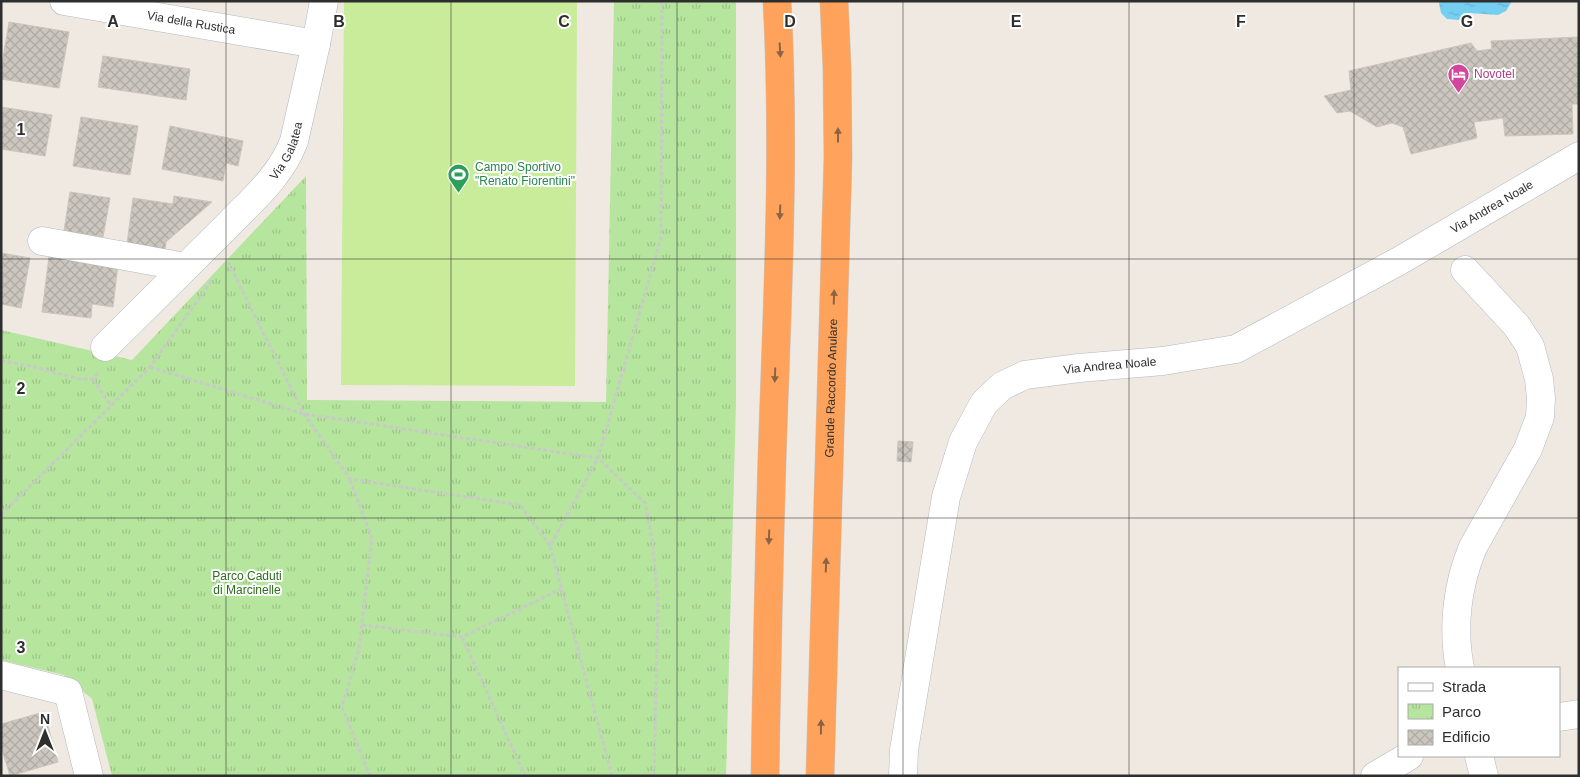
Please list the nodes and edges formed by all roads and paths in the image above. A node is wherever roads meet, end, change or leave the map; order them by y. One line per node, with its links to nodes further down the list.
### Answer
1 (64, 1): 6 (street, Via della Rustica)
2 (324, 1): 6 (street, Via Galatea)
3 (662, 1): 19 (path)
4 (777, 1): 37 (highway, one-way to 37)
5 (834, 1): 38 (highway, Grande Raccordo Anulare, one-way to 5)
6 (316, 44): 10 (street, Via Galatea)
7 (1579, 156): 39 (street, Via Andrea Noale)
8 (42, 241): 10 (street)
9 (221, 267): 18 (path)
10 (185, 268): 13 (street, Via Galatea)
11 (1465, 270): 26 (street)
12 (216, 275): 15 (path)
13 (105, 347): 16 (path)
14 (1, 361): 16 (path)
15 (150, 367): 17 (path); 18 (path)
16 (93, 379): 17 (path)
17 (111, 406): 21 (path)
18 (304, 414): 19 (path); 20 (path)
19 (598, 458): 22 (path); 36 (path)
20 (350, 479): 22 (path); 24 (path)
21 (1, 515)
22 (550, 546): 23 (path)
23 (561, 589): 25 (path); 35 (path)
24 (362, 625): 25 (path); 33 (path)
25 (462, 637): 34 (path)
26 (1460, 667)
27 (1, 675): 32 (street)
28 (1579, 714): 29 (street)
29 (1560, 717)
30 (1407, 757): 40 (street)
31 (1479, 757): 41 (street)
32 (89, 776)
33 (370, 776)
34 (525, 776)
35 (612, 776)
36 (654, 776)
37 (765, 776)
38 (820, 776)
39 (904, 776)
40 (1375, 776)
41 (1484, 776)

